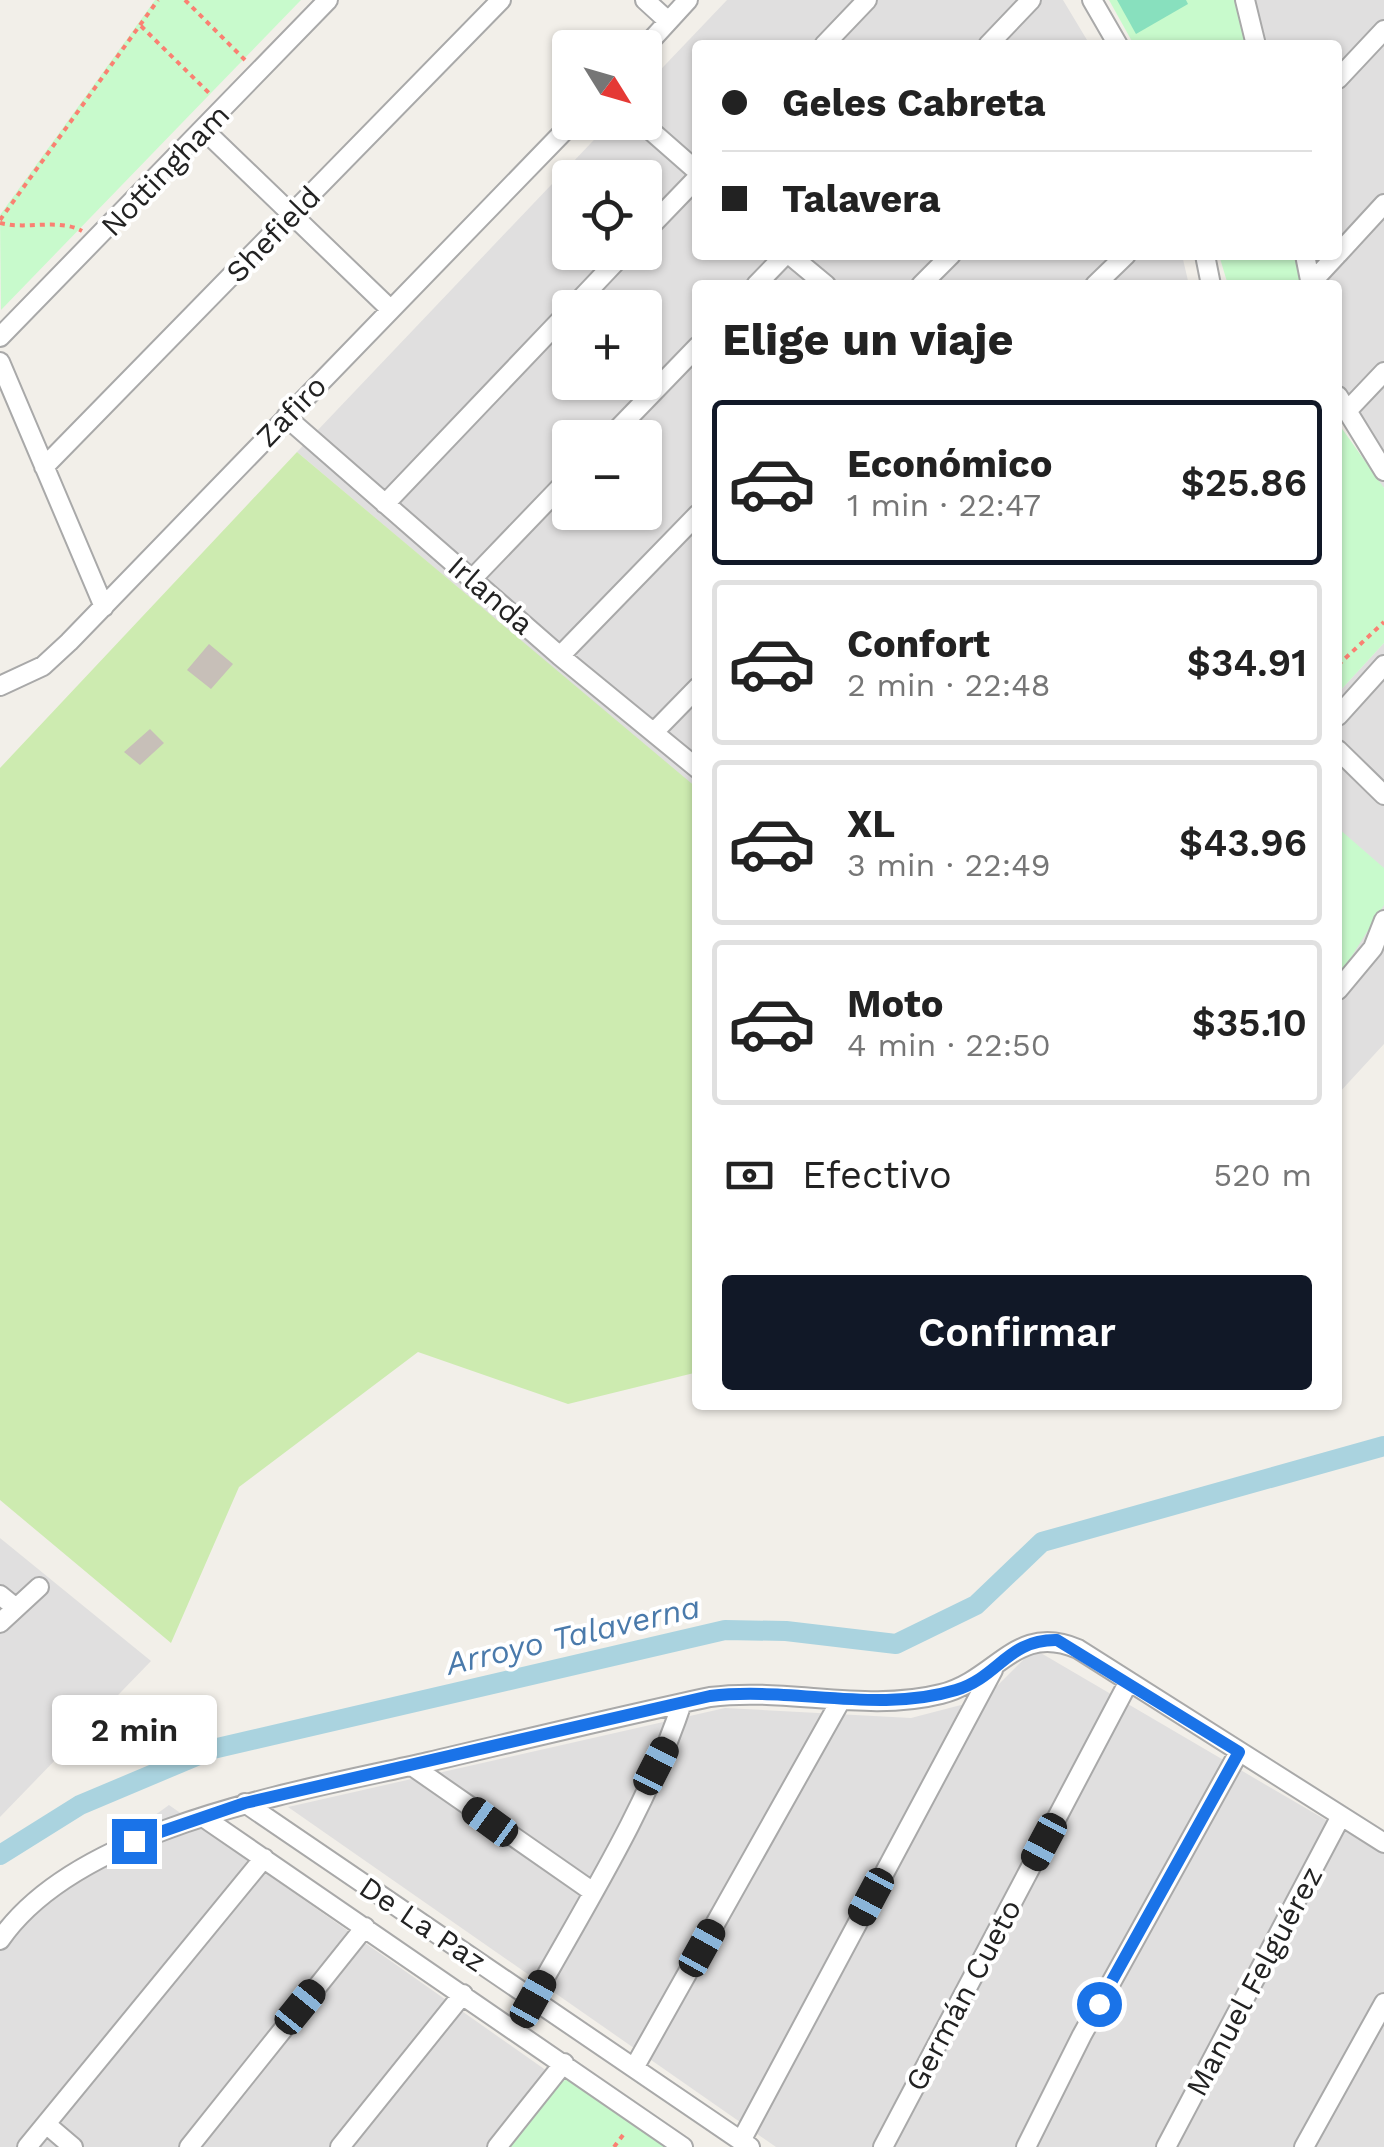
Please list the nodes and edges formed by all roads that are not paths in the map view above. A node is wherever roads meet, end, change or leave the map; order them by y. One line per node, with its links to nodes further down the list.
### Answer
1 (328, 0): 17 (street, Nottingham)
2 (501, 0): 24 (street, Shefield)
3 (645, 0): 9 (street)
4 (688, 0): 9 (street)
5 (867, 0): 12 (street)
6 (1031, 0): 13 (street)
7 (1092, 0): 14 (street)
8 (1249, 3): 15 (street)
9 (668, 21): 10 (street)
10 (660, 30)
11 (1384, 30): 16 (street)
12 (829, 40)
13 (993, 40)
14 (1115, 40)
15 (1255, 40)
16 (1342, 75)
17 (204, 130): 24 (street); 40 (street, Nottingham)
18 (555, 140): 38 (street, Zafiro)
19 (660, 140): 20 (street)
20 (692, 169)
21 (692, 181): 23 (street)
22 (1384, 204): 25 (street)
23 (662, 214)
24 (290, 217): 38 (street); 48 (street, Shefield)
25 (1342, 249)
26 (783, 260): 32 (street)
27 (794, 260): 33 (street)
28 (946, 260): 34 (street)
29 (1121, 260): 35 (street)
30 (1332, 260): 36 (street)
31 (608, 270): 37 (street)
32 (761, 280)
33 (820, 280)
34 (926, 280)
35 (1101, 280)
36 (1314, 280)
37 (589, 290)
38 (389, 308): 46 (street, Zafiro)
39 (552, 329): 51 (street)
40 (0, 337)
41 (692, 352): 47 (street)
42 (0, 362): 48 (street)
43 (1384, 372): 44 (street)
44 (1342, 400)
45 (1342, 404): 49 (street)
46 (286, 417): 51 (street, Irlanda); 54 (street, Zafiro)
47 (626, 420)
48 (44, 467): 54 (street)
49 (1384, 471)
50 (552, 496): 53 (street)
51 (385, 504): 53 (street, Irlanda)
52 (692, 520): 55 (street)
53 (473, 578): 55 (street, Irlanda)
54 (104, 607): 57 (street, Zafiro)
55 (560, 656): 60 (street, Irlanda)
56 (1384, 665): 59 (street)
57 (0, 686)
58 (692, 694): 60 (street)
59 (1342, 712)
60 (655, 730): 62 (street, Irlanda)
61 (1342, 754): 63 (street)
62 (692, 763)
63 (1384, 795)
64 (1384, 920): 65 (street)
65 (1379, 946): 66 (street)
66 (1342, 986)
67 (40, 1588): 69 (street)
68 (0, 1595): 69 (street)
69 (16, 1608): 70 (street)
70 (0, 1623)
71 (993, 1670): 72 (street); 73 (street); 91 (street)
72 (1128, 1683): 75 (street); 98 (street, Germán Cueto)
73 (841, 1700): 74 (street); 89 (street)
74 (682, 1703): 76 (street); 82 (street)
75 (1239, 1752): 78 (street); 99 (street)
76 (412, 1766): 77 (street); 82 (street)
77 (245, 1803): 79 (street); 86 (street, De La Paz)
78 (1341, 1816): 80 (street); 100 (street, Manuel Felguérez)
79 (203, 1817): 81 (street); 84 (street)
80 (1384, 1843)
81 (264, 1858): 83 (street); 90 (street)
82 (593, 1892): 86 (street)
83 (364, 1927): 85 (street); 94 (street)
84 (0, 1940)
85 (463, 1994): 88 (street); 95 (street)
86 (533, 1999): 89 (street, De La Paz)
87 (1384, 2003): 101 (street)
88 (564, 2063): 96 (street); 97 (street)
89 (634, 2068): 91 (street, De La Paz)
90 (46, 2124): 92 (street); 93 (street)
91 (746, 2144)
92 (27, 2147)
93 (73, 2147)
94 (188, 2147)
95 (340, 2147)
96 (497, 2147)
97 (683, 2147)
98 (883, 2147)
99 (1026, 2147)
100 (1166, 2147)
101 (1304, 2147)

